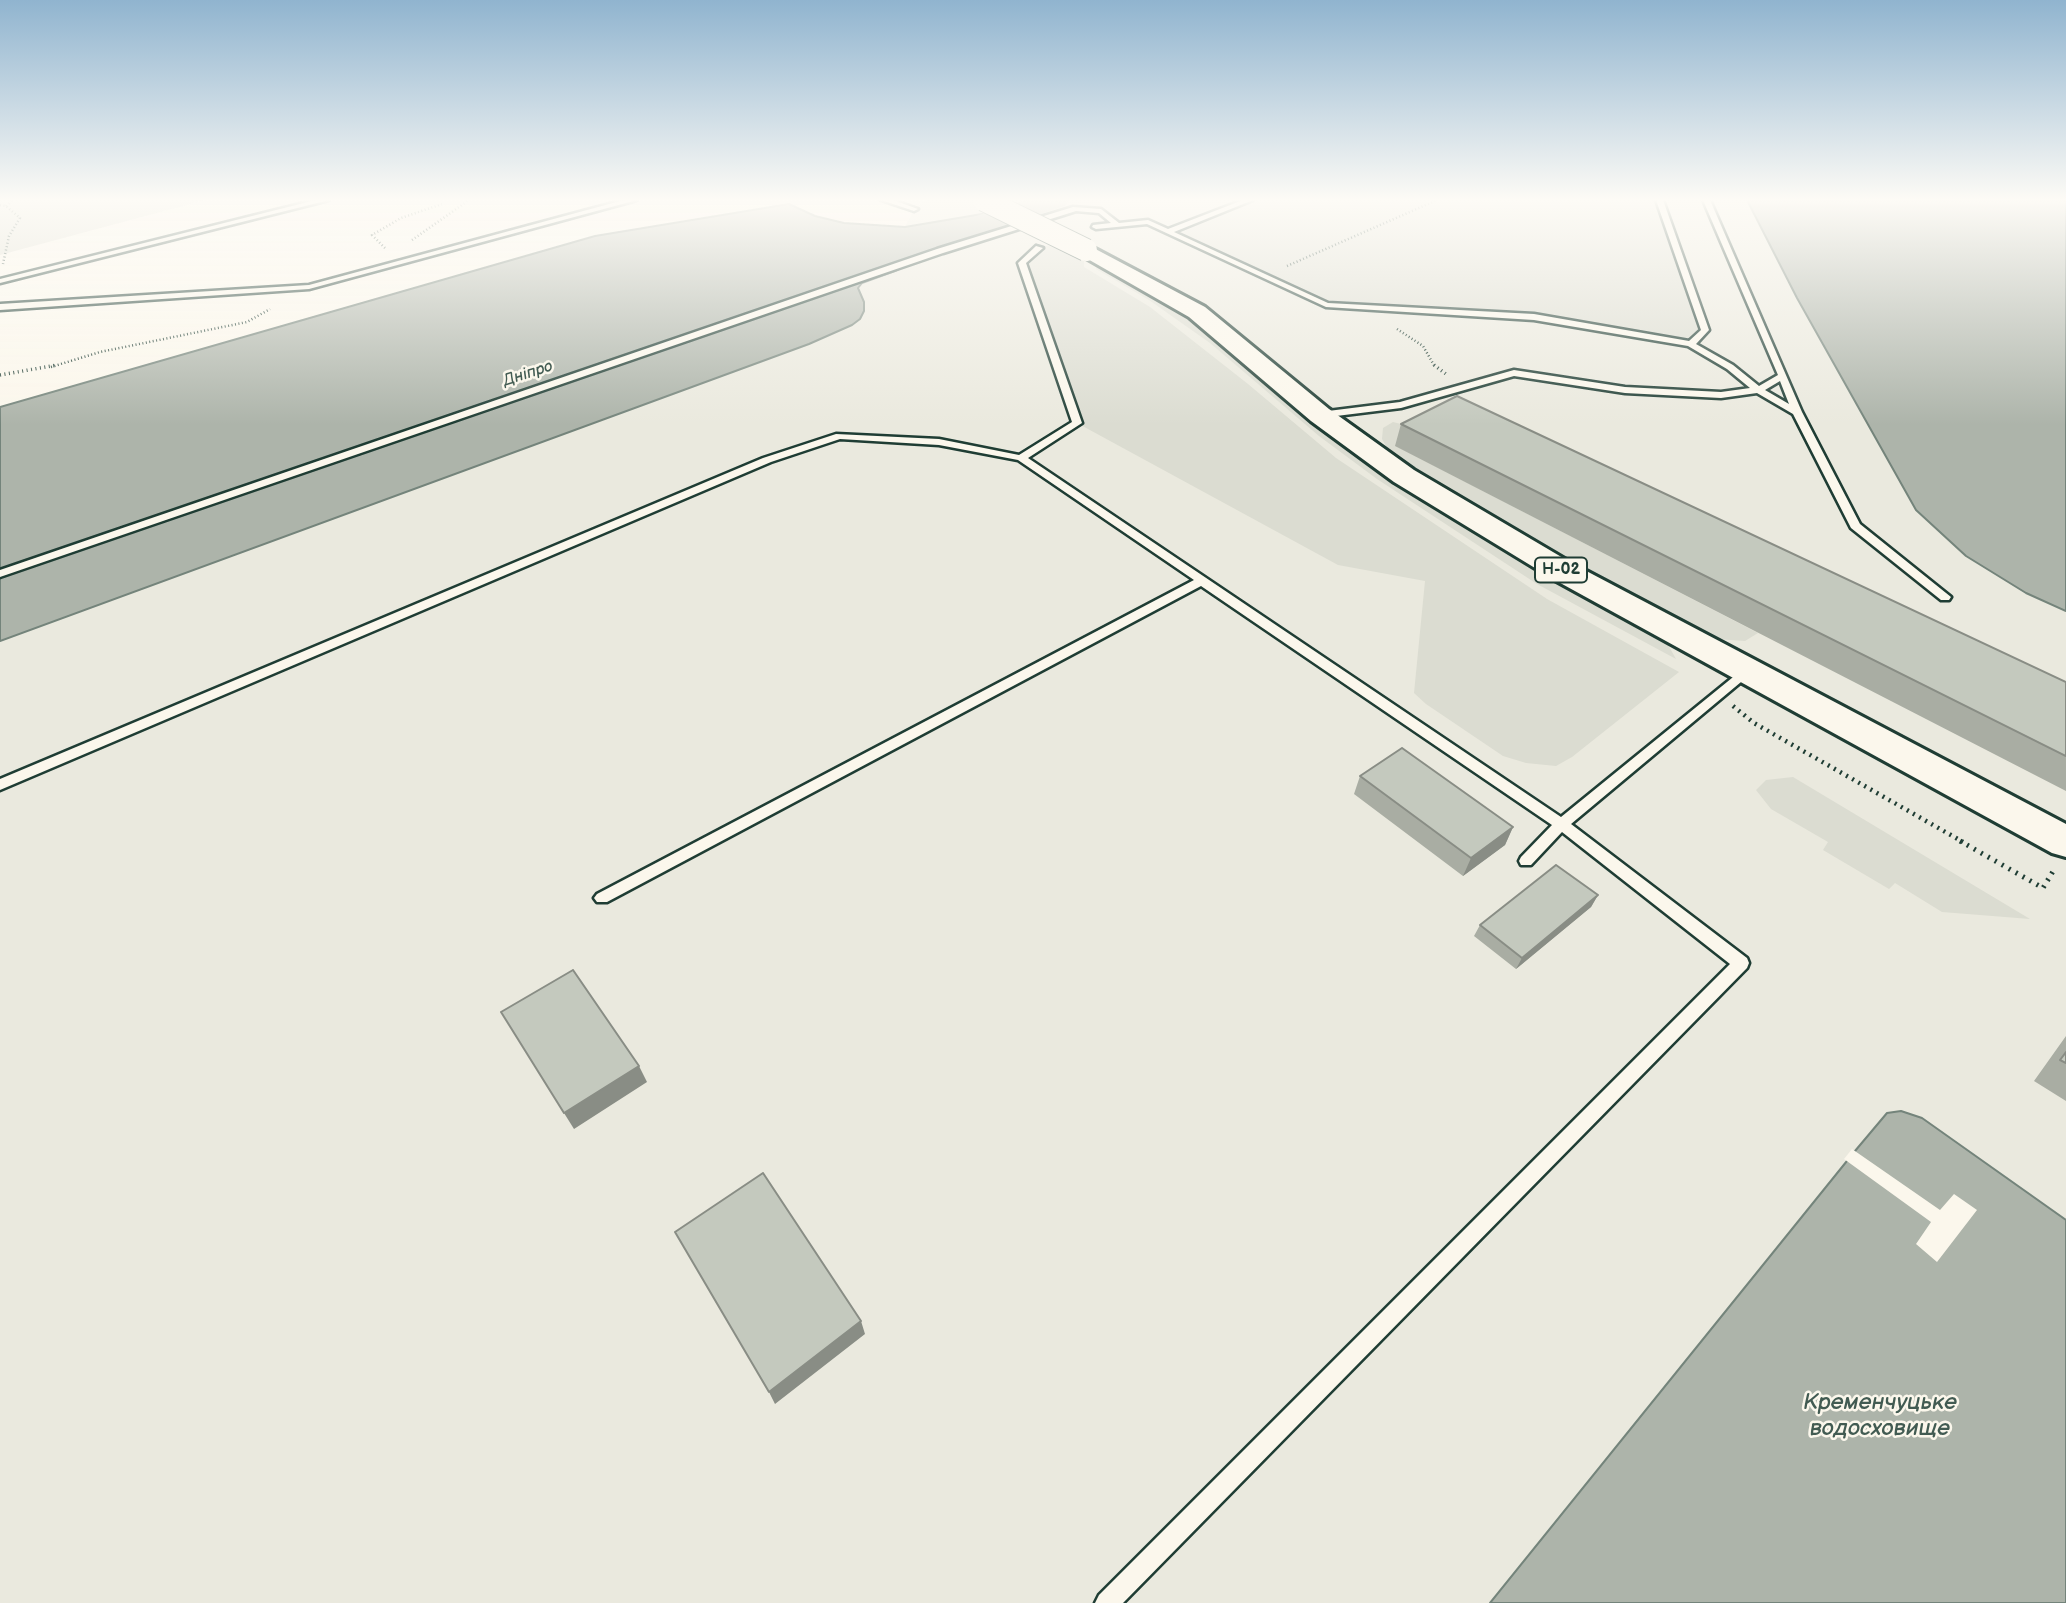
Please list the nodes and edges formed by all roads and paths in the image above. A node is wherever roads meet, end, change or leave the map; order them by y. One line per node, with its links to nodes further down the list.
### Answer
1 (25, 275): 9 (lane)
2 (354, 275): 10 (lane)
3 (871, 275): 21 (lane)
4 (1026, 275): 20 (lane)
5 (1144, 275): 19 (main road, Н-02)
6 (1686, 275): 13 (lane)
7 (1739, 275): 15 (lane)
8 (1264, 276): 13 (lane)
9 (0, 281)
10 (309, 287): 11 (lane); 14 (path)
11 (0, 307)
12 (1387, 325): 16 (path)
13 (1691, 344): 17 (lane)
14 (0, 374)
15 (1783, 376): 17 (lane); 18 (lane)
16 (1463, 387): 17 (lane); 19 (lane)
17 (1758, 390): 18 (lane)
18 (1797, 412): 23 (lane)
19 (1320, 415): 24 (main road, Н-02)
20 (1021, 458): 22 (lane); 25 (lane)
21 (0, 574)
22 (1201, 581): 26 (lane); 29 (lane)
23 (1945, 597)
24 (1747, 672): 26 (lane); 27 (main road, Н-02)
25 (0, 785)
26 (1561, 824): 28 (lane); 30 (lane)
27 (2066, 842)
28 (1526, 861)
29 (602, 898)
30 (1107, 1603)

